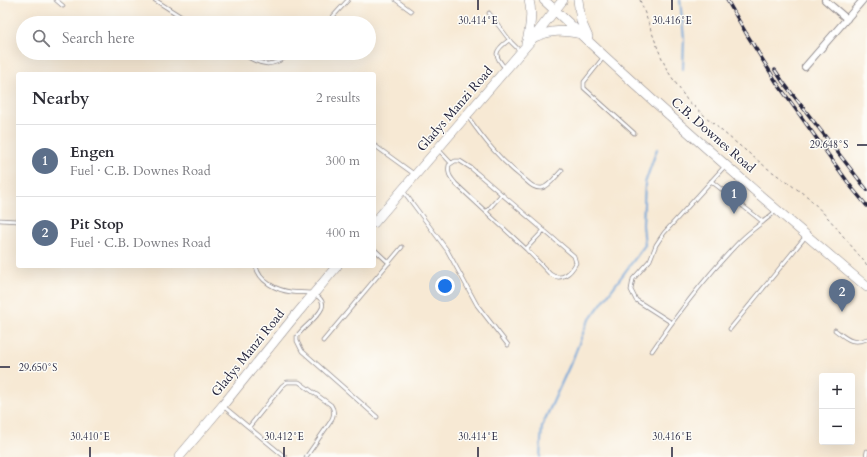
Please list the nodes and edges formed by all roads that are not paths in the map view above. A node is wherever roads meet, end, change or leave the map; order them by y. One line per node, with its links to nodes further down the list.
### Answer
1 (56, 0): 11 (lane)
2 (155, 0): 15 (lane)
3 (348, 0): 16 (lane)
4 (396, 0): 13 (lane)
5 (529, 0): 22 (main road)
6 (544, 0): 12 (main road, C.B. Downes Road)
7 (563, 0): 12 (main road, Gladys Manzi Road)
8 (578, 0): 21 (main road)
9 (825, 0): 17 (street)
10 (863, 0): 17 (street)
11 (63, 6)
12 (555, 10): 18 (main road, C.B. Downes Road); 19 (main road, Gladys Manzi Road)
13 (411, 11)
14 (489, 13): 20 (lane)
15 (180, 16)
16 (333, 16)
17 (847, 19): 26 (street)
18 (582, 35): 19 (main road); 21 (main road, C.B. Downes Road)
19 (533, 38): 22 (main road, Gladys Manzi Road)
20 (509, 40): 22 (lane); 27 (lane)
21 (591, 43): 23 (main road, C.B. Downes Road)
22 (523, 50): 27 (main road, Gladys Manzi Road)
23 (604, 56): 29 (lane); 33 (main road, C.B. Downes Road)
24 (252, 60): 25 (lane)
25 (281, 60)
26 (805, 67)
27 (506, 69): 28 (main road, Gladys Manzi Road)
28 (466, 115): 31 (main road, Gladys Manzi Road); 34 (lane)
29 (634, 133)
30 (376, 146): 35 (lane)
31 (438, 149): 32 (lane); 35 (main road, Gladys Manzi Road)
32 (451, 163): 38 (lane); 40 (lane)
33 (726, 165): 36 (lane); 39 (main road, C.B. Downes Road)
34 (562, 170)
35 (415, 175): 37 (main road, Gladys Manzi Road)
36 (711, 181): 44 (lane); 55 (lane)
37 (403, 190): 43 (main road, Gladys Manzi Road); 60 (lane)
38 (502, 194): 40 (lane); 45 (lane)
39 (777, 210): 44 (lane); 46 (main road, C.B. Downes Road)
40 (486, 212): 48 (lane)
41 (0, 220): 42 (lane)
42 (16, 221)
43 (376, 221)
44 (764, 222): 55 (lane)
45 (544, 230): 48 (lane); 48 (lane)
46 (806, 235): 53 (main road, C.B. Downes Road); 56 (lane)
47 (402, 247): 50 (lane)
48 (526, 249)
49 (376, 251): 50 (lane)
50 (389, 263): 59 (lane)
51 (257, 268): 54 (lane)
52 (335, 268): 54 (main road, Gladys Manzi Road)
53 (867, 287)
54 (313, 294): 62 (main road, Gladys Manzi Road); 63 (lane)
55 (672, 323): 61 (lane)
56 (730, 330)
57 (835, 330): 58 (lane)
58 (867, 339)
59 (323, 341)
60 (508, 346)
61 (652, 351)
62 (223, 405): 64 (lane); 66 (main road, Gladys Manzi Road)
63 (377, 417)
64 (249, 427): 67 (lane); 68 (lane)
65 (867, 452): 69 (lane)
66 (179, 457)
67 (285, 457)
68 (306, 457)
69 (866, 457)

